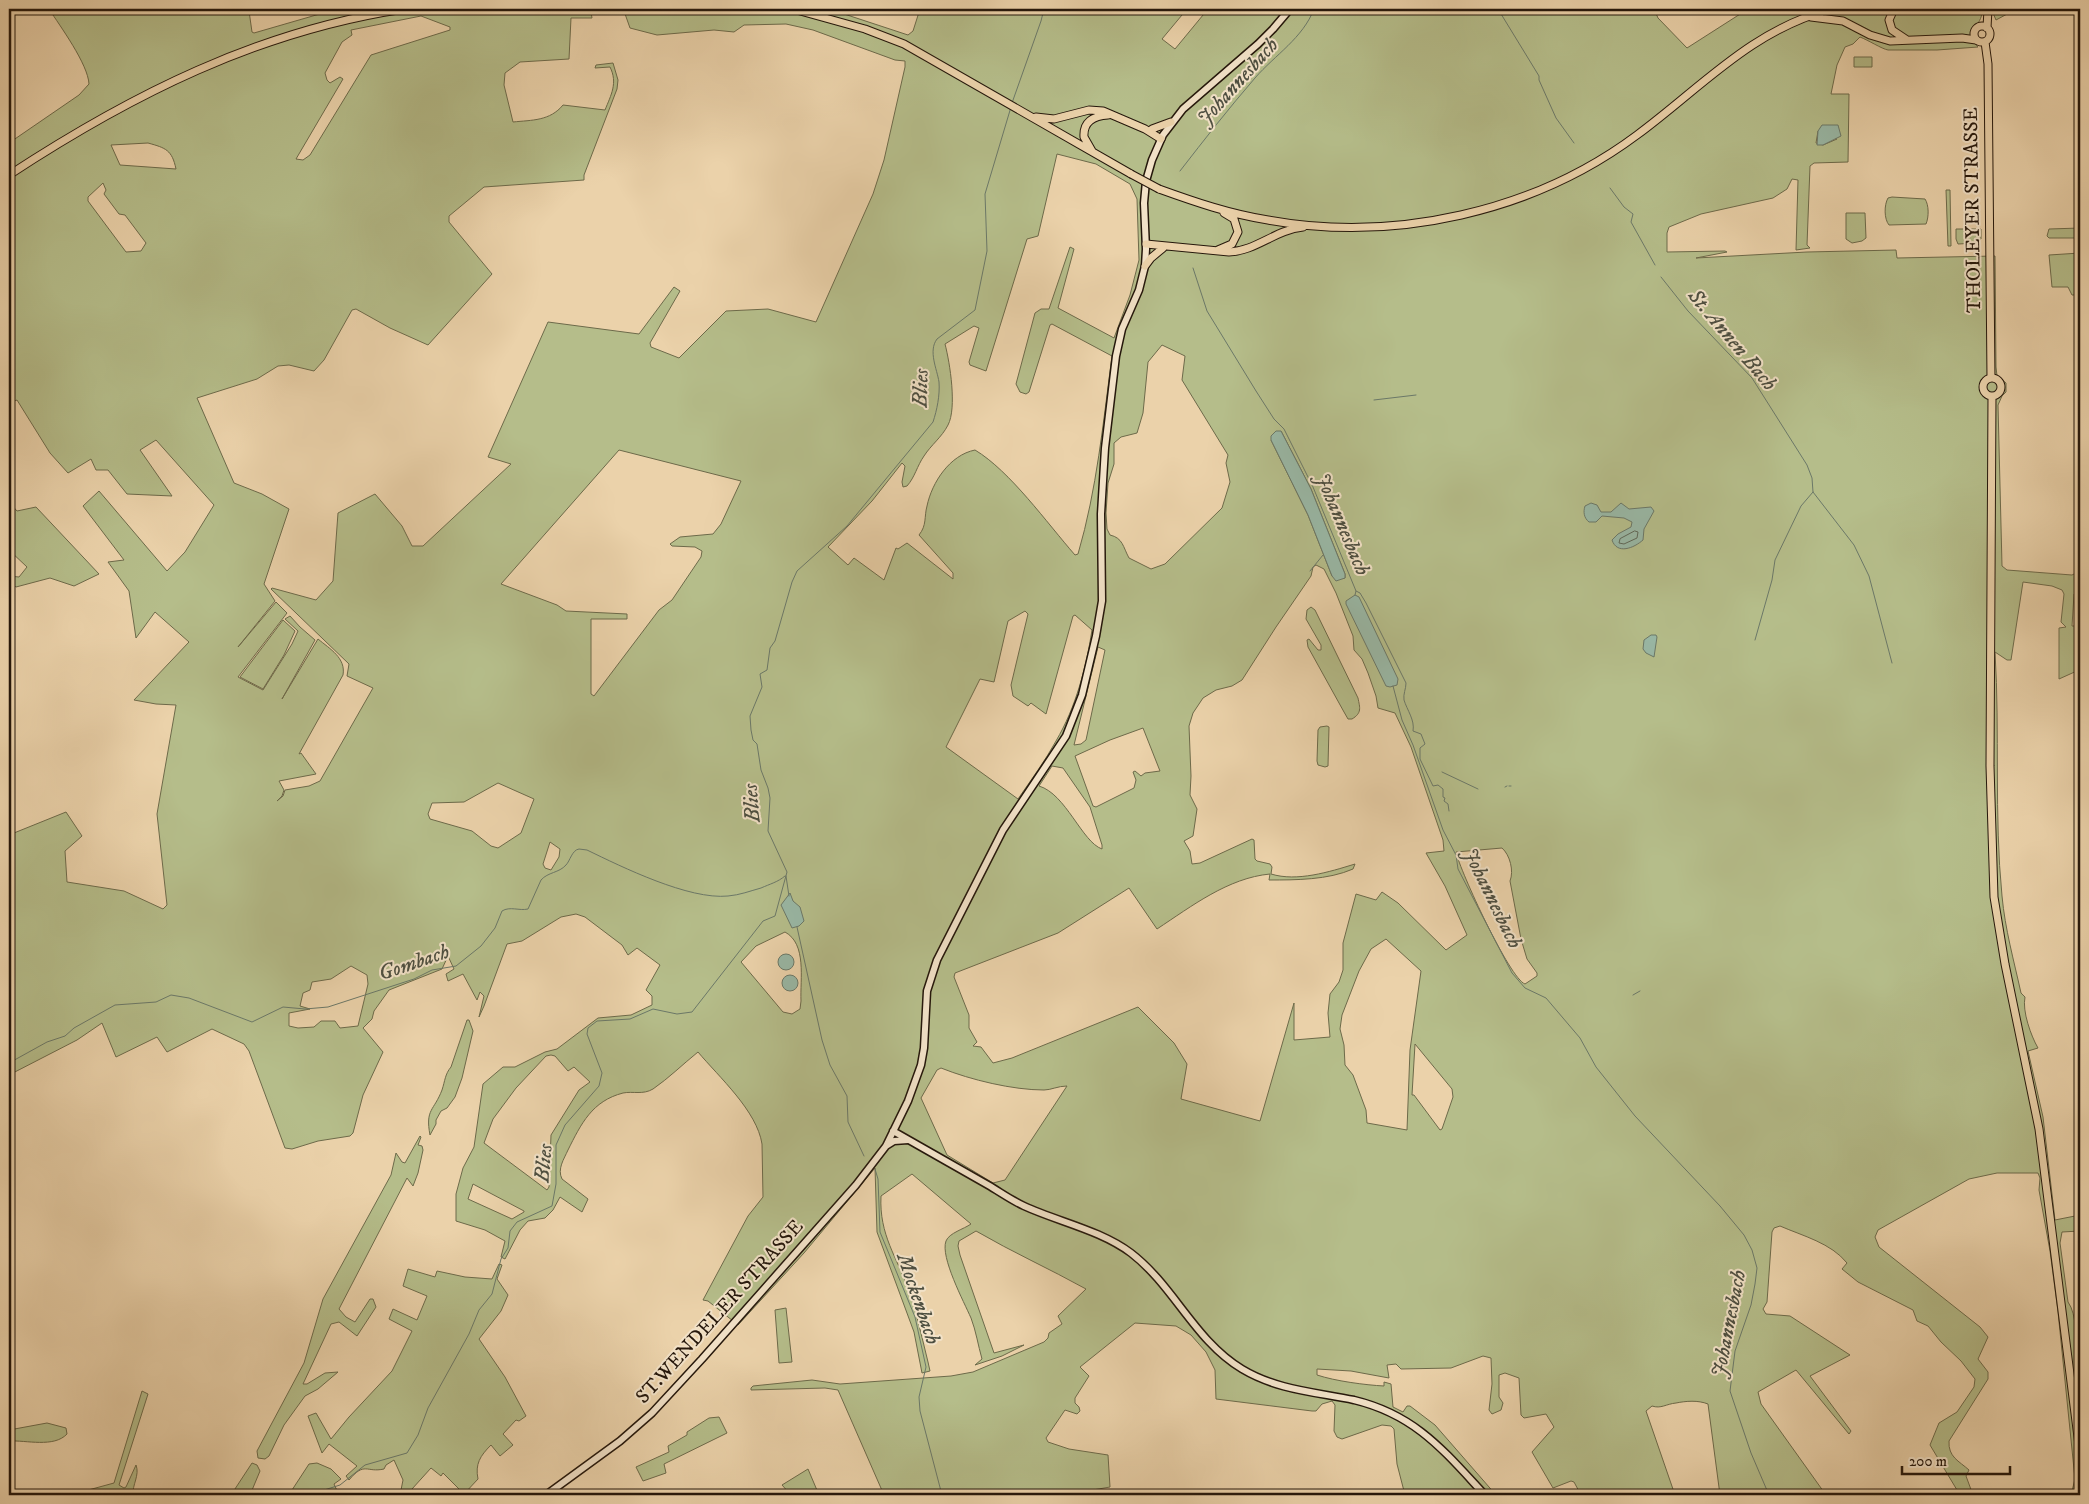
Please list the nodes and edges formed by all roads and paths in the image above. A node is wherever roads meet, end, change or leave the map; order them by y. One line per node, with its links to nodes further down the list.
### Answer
1 (404, 9): 19 (main road)
2 (793, 9): 14 (main road)
3 (1290, 9): 15 (main road, ST.WENDELER STRASSE)
4 (1831, 9): 6 (main road)
5 (1894, 9): 11 (main road)
6 (1824, 10): 8 (main road)
7 (1986, 11): 9 (main road)
8 (1806, 16): 11 (main road); 23 (main road)
9 (1983, 27): 10 (main road); 12 (main road, THOLEYER STRASSE)
10 (1975, 36): 11 (main road); 12 (main road)
11 (1907, 40)
12 (1985, 42): 28 (main road, THOLEYER STRASSE)
13 (1109, 115): 14 (main road); 16 (main road); 18 (main road)
14 (1032, 116): 18 (main road)
15 (1172, 122): 16 (main road); 17 (main road, ST.WENDELER STRASSE)
16 (1149, 129): 17 (main road)
17 (1162, 137): 24 (main road, ST.WENDELER STRASSE)
18 (1094, 154): 22 (main road, bridge)
19 (38, 156): 20 (main road); 21 (main road)
20 (9, 170)
21 (9, 175)
22 (1220, 210): 23 (main road); 26 (main road)
23 (1313, 226): 26 (main road)
24 (1146, 246): 25 (main road); 27 (main road, ST.WENDELER STRASSE)
25 (1165, 248): 26 (main road); 27 (main road)
26 (1217, 250)
27 (1145, 266): 30 (main road, ST.WENDELER STRASSE)
28 (1991, 378): 29 (main road); 29 (main road)
29 (1992, 396): 33 (main road)
30 (893, 1131): 31 (main road); 32 (main road, ST.WENDELER STRASSE)
31 (910, 1141): 32 (main road); 35 (main road)
32 (886, 1146): 34 (main road, ST.WENDELER STRASSE)
33 (2080, 1453)
34 (546, 1495)
35 (1486, 1495)

